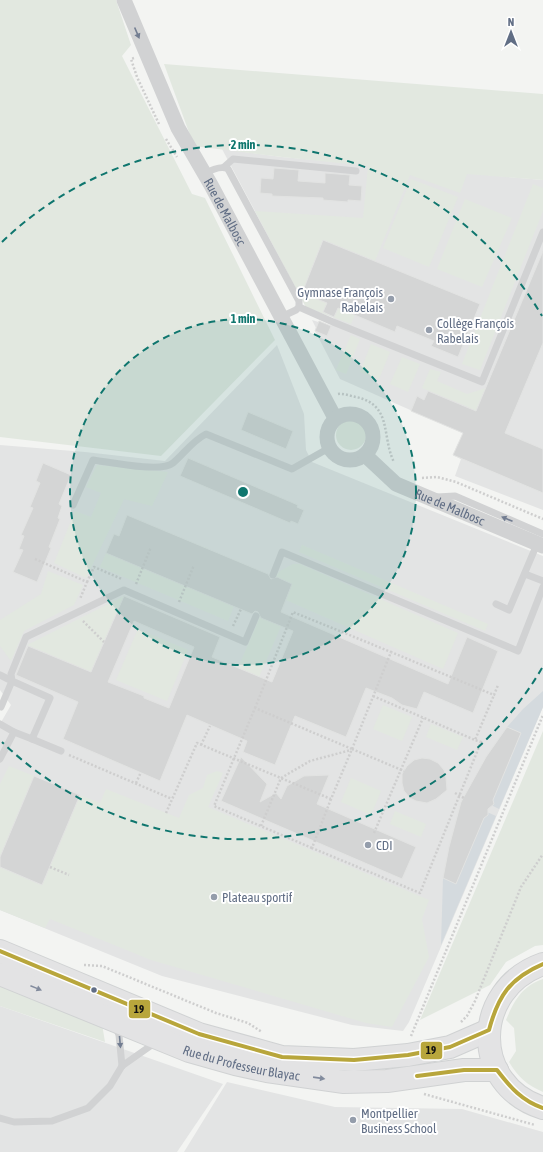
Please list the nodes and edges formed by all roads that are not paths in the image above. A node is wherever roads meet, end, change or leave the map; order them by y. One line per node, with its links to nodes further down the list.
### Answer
1 (124, 0): 4 (street, Rue de Malbosc, one-way to 4)
2 (224, 167): 3 (lane); 4 (lane); 6 (lane)
3 (356, 171)
4 (204, 174): 7 (street, Rue de Malbosc)
5 (543, 232): 6 (lane)
6 (300, 307): 7 (lane)
7 (281, 317): 8 (street, Rue de Malbosc)
8 (335, 418): 9 (street); 10 (street)
9 (328, 448): 10 (street); 11 (lane)
10 (365, 455): 12 (street, Rue de Malbosc)
11 (73, 505)
12 (541, 542): 13 (lane)
13 (525, 574): 15 (lane); 17 (lane)
14 (273, 575): 16 (lane)
15 (543, 581)
16 (543, 587)
17 (496, 604)
18 (256, 616): 20 (lane)
19 (0, 675): 20 (lane)
20 (12, 681): 21 (lane); 24 (lane)
21 (0, 707)
22 (0, 724): 23 (lane)
23 (14, 732): 24 (lane); 26 (lane)
24 (32, 739): 25 (lane)
25 (61, 751)
26 (0, 759)
27 (0, 951): 31 (main road, Rue du Professeur Blayac)
28 (543, 964): 31 (main road)
29 (0, 974): 30 (main road, Rue du Professeur Blayac, one-way to 30)
30 (113, 1019): 32 (main road, Rue du Professeur Blayac); 33 (lane, one-way to 33)
31 (489, 1030): 34 (main road)
32 (160, 1039): 33 (lane); 34 (main road, Rue du Professeur Blayac, one-way to 34)
33 (122, 1066): 36 (lane)
34 (497, 1070): 35 (main road)
35 (543, 1108)
36 (0, 1118)

